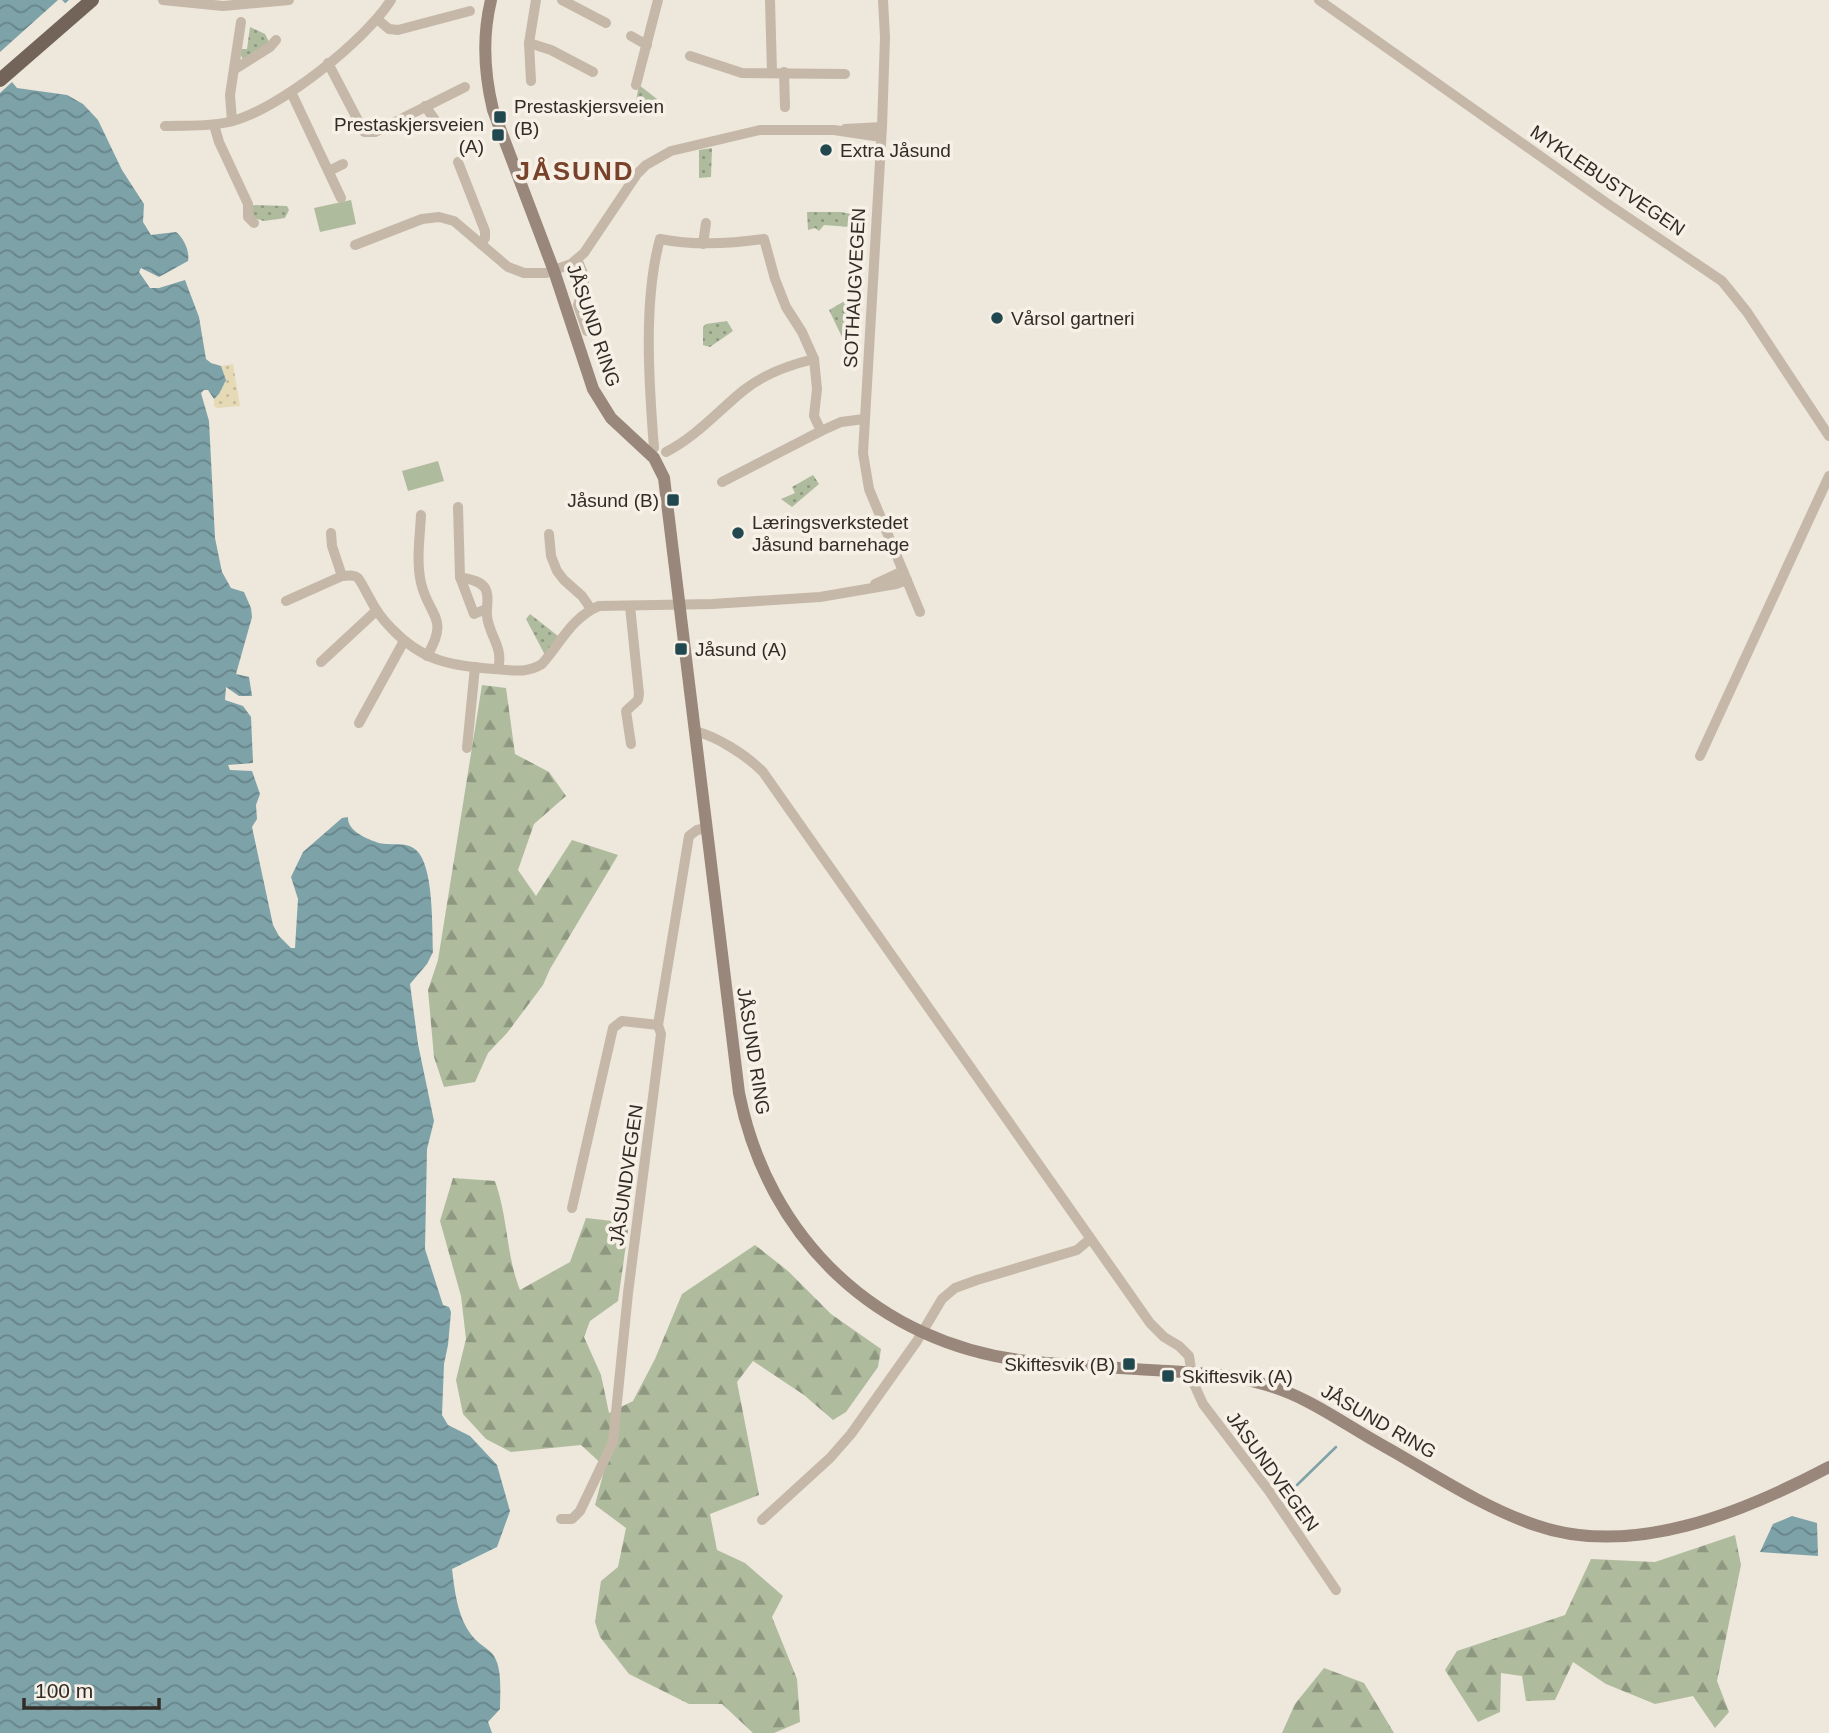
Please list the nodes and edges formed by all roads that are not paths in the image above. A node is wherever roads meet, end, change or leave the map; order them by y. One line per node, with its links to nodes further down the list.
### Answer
1 (92, 0): 30 (main road)
2 (163, 0): 12 (street)
3 (289, 0): 12 (street)
4 (391, 0): 16 (street)
5 (491, 0): 52 (main road, JÅSUND RING)
6 (536, 0): 21 (street)
7 (562, 0): 18 (street)
8 (658, 0): 22 (street)
9 (770, 0): 27 (street)
10 (883, 0): 41 (street, SOTHAUGVEGEN)
11 (1319, 0): 57 (street, MYKLEBUSTVEGEN)
12 (176, 1)
13 (444, 4): 15 (street)
14 (470, 11): 15 (street)
15 (447, 16): 16 (street)
16 (377, 19): 24 (street)
17 (241, 22): 25 (street)
18 (606, 23)
19 (631, 36): 22 (street)
20 (276, 40): 25 (street)
21 (529, 43): 26 (street); 31 (street)
22 (647, 45): 32 (street)
23 (690, 56): 27 (street)
24 (328, 63): 34 (street); 35 (street)
25 (235, 69): 38 (street)
26 (593, 72)
27 (772, 72): 28 (street)
28 (785, 72): 29 (street); 36 (street)
29 (845, 74)
30 (0, 80)
31 (531, 81)
32 (636, 85)
33 (466, 87): 35 (street)
34 (290, 92): 38 (street); 44 (street)
35 (425, 106): 37 (street)
36 (785, 107)
37 (435, 120)
38 (232, 121): 39 (street)
39 (214, 125): 40 (street); 46 (street)
40 (165, 126)
41 (881, 132): 51 (street); 55 (street, SOTHAUGVEGEN)
42 (458, 162): 48 (street)
43 (343, 164): 44 (street)
44 (329, 171): 45 (street)
45 (341, 198)
46 (254, 223)
47 (706, 223): 49 (street)
48 (481, 244): 50 (street); 52 (street)
49 (703, 244): 54 (street); 59 (street)
50 (355, 245)
51 (577, 259): 52 (street); 53 (street)
52 (554, 271): 59 (main road, JÅSUND RING)
53 (587, 331)
54 (814, 359): 56 (street); 58 (street)
55 (864, 419): 56 (street); 66 (street, SOTHAUGVEGEN)
56 (821, 431): 61 (street)
57 (1829, 436)
58 (666, 452)
59 (649, 453): 70 (main road, JÅSUND RING)
60 (1829, 476): 85 (street)
61 (722, 482)
62 (458, 508): 68 (street)
63 (421, 515): 77 (street)
64 (331, 533): 67 (street)
65 (549, 534): 73 (street)
66 (905, 575): 70 (street); 75 (street, SOTHAUGVEGEN)
67 (342, 576): 69 (street); 74 (street)
68 (460, 577): 72 (street); 72 (street)
69 (286, 601)
70 (680, 605): 71 (street); 82 (main road, JÅSUND RING)
71 (630, 606): 73 (street); 83 (street)
72 (486, 609): 80 (street)
73 (591, 609): 80 (street)
74 (376, 611): 76 (street); 78 (street)
75 (920, 612)
76 (404, 641): 77 (street); 81 (street)
77 (427, 656): 79 (street)
78 (321, 662)
79 (475, 667): 80 (street); 84 (street)
80 (498, 669)
81 (359, 723)
82 (695, 731): 86 (main road, JÅSUND RING); 89 (street, JÅSUNDVEGEN)
83 (632, 744)
84 (467, 748)
85 (1700, 756)
86 (706, 828): 87 (street, JÅSUNDVEGEN); 90 (main road, JÅSUND RING)
87 (658, 1025): 88 (street); 93 (street, JÅSUNDVEGEN)
88 (572, 1208)
89 (1090, 1239): 90 (street); 91 (street, JÅSUNDVEGEN)
90 (921, 1332): 91 (main road, JÅSUND RING); 94 (street)
91 (1192, 1373): 92 (main road, JÅSUND RING); 95 (street, JÅSUNDVEGEN)
92 (1829, 1467)
93 (561, 1519)
94 (762, 1520)
95 (1336, 1590)

